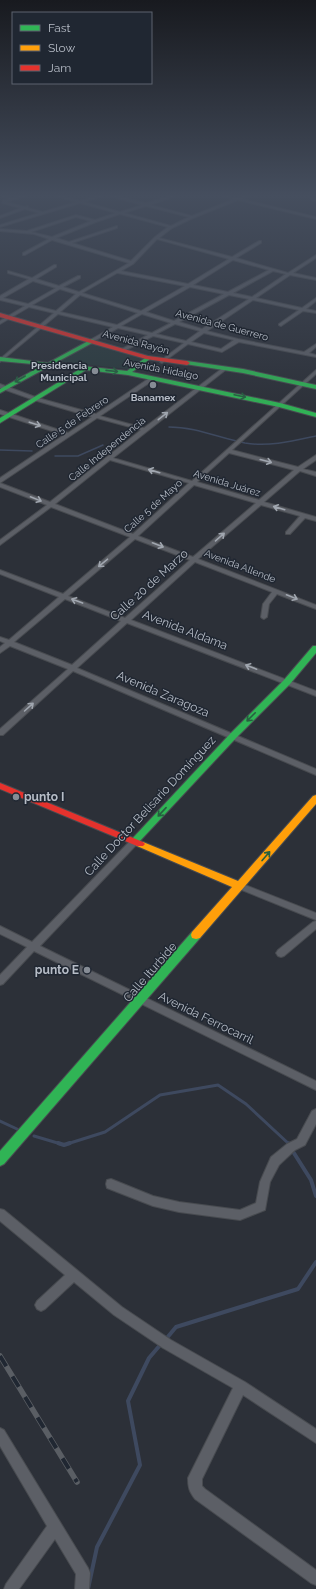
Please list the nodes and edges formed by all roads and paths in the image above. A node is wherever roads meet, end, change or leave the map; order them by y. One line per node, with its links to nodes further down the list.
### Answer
1 (51, 268): 12 (street)
2 (124, 268): 8 (street)
3 (216, 268): 13 (street)
4 (266, 268): 6 (street)
5 (298, 268): 9 (street)
6 (272, 270): 9 (street); 16 (street)
7 (9, 272): 12 (street, Avenida de Guerrero)
8 (118, 272): 13 (street); 15 (street)
9 (289, 274): 11 (street); 17 (street)
10 (78, 277): 14 (street)
11 (316, 279)
12 (32, 280): 14 (street, Avenida de Guerrero); 19 (street)
13 (190, 285): 16 (street); 23 (street)
14 (59, 287): 15 (street, Avenida de Guerrero); 20 (street)
15 (80, 292): 22 (street); 23 (street, Avenida de Guerrero)
16 (228, 293): 17 (street); 26 (street)
17 (252, 298): 21 (street); 30 (street)
18 (316, 298): 21 (street)
19 (0, 299): 20 (street)
20 (29, 305): 22 (street); 25 (street)
21 (302, 309): 24 (street); 27 (street)
22 (57, 312): 28 (street); 29 (street)
23 (141, 312): 26 (street, Avenida de Guerrero); 28 (street)
24 (316, 312)
25 (3, 319): 29 (main road, Avenida Rayón)
26 (174, 322): 30 (street, Avenida de Guerrero); 31 (street)
27 (281, 325)
28 (119, 326): 31 (street); 33 (street)
29 (39, 327): 33 (main road, Avenida Rayón); 40 (street)
30 (203, 331): 32 (street, Avenida de Guerrero); 34 (street)
31 (153, 334): 34 (street); 36 (street)
32 (238, 340): 34 (street); 37 (street, Avenida de Guerrero)
33 (92, 341): 36 (main road, Avenida Rayón); 42 (main road)
34 (187, 342): 41 (street)
35 (316, 345): 37 (street)
36 (124, 350): 39 (main road, Avenida Rayón)
37 (305, 354): 38 (street, Avenida de Guerrero)
38 (316, 356)
39 (148, 358): 41 (main road, Avenida Rayón); 46 (main road)
40 (0, 360): 42 (main road, Avenida Hidalgo)
41 (162, 362): 44 (main road, Avenida Rayón)
42 (46, 364): 43 (main road, Avenida Hidalgo); 50 (main road, one-way to 50)
43 (86, 368): 46 (main road, Avenida Hidalgo, one-way to 46); 52 (main road)
44 (226, 368): 48 (main road, Avenida Rayón); 51 (street, Calle Independencia)
45 (316, 371): 48 (street, Calle 5 de Mayo)
46 (128, 373): 47 (main road, Avenida Hidalgo)
47 (154, 378): 51 (main road, Avenida Hidalgo); 56 (street, Calle 5 de Febrero)
48 (303, 384): 49 (main road, Avenida Rayón); 53 (street, Calle 5 de Mayo)
49 (316, 387)
50 (2, 388): 52 (street)
51 (199, 388): 53 (main road, Avenida Hidalgo, one-way to 53); 58 (street, Calle Independencia, one-way to 51)
52 (36, 399): 54 (main road); 56 (street)
53 (280, 405): 55 (main road, Avenida Hidalgo); 60 (street, Calle 5 de Mayo)
54 (4, 414): 57 (main road); 59 (street, one-way to 59)
55 (316, 415)
56 (98, 416): 58 (street); 59 (street, Calle 5 de Febrero)
57 (0, 420)
58 (145, 430): 62 (street, Calle Independencia)
59 (69, 435): 65 (street, Calle 5 de Febrero)
60 (228, 451): 63 (street, one-way to 63); 66 (street, Calle 5 de Mayo)
61 (316, 457): 63 (street, Calle 20 de Marzo)
62 (109, 458): 66 (street, Avenida Juárez, one-way to 62); 69 (street, Calle Independencia)
63 (299, 469): 64 (street); 68 (street, Calle 20 de Marzo)
64 (316, 474)
65 (0, 481)
66 (193, 483): 68 (street, Avenida Juárez); 73 (street, Calle 5 de Mayo)
67 (0, 485): 69 (street, Avenida Allende, one-way to 69)
68 (260, 503): 70 (street, Avenida Juárez, one-way to 68); 75 (street, Calle 20 de Marzo, one-way to 68)
69 (52, 505): 73 (street, Avenida Allende); 74 (street, Calle Independencia)
70 (303, 516): 71 (street, Avenida Juárez); 72 (street)
71 (316, 520)
72 (288, 533)
73 (135, 536): 75 (street, Avenida Allende, one-way to 75); 78 (street, Calle 5 de Mayo, one-way to 78)
74 (0, 543)
75 (195, 559): 77 (street, Avenida Allende); 81 (street, Calle 20 de Marzo)
76 (0, 572): 78 (street, Avenida Aldama)
77 (276, 591): 79 (street, Avenida Allende, one-way to 79); 80 (street)
78 (63, 596): 81 (street, Avenida Aldama, one-way to 78); 83 (street, Calle 5 de Mayo)
79 (316, 607)
80 (264, 617)
81 (126, 619): 86 (street, Calle 20 de Marzo); 87 (street, Avenida Aldama, one-way to 81)
82 (0, 639): 83 (street, Avenida Zaragoza)
83 (9, 642): 85 (street, Calle 5 de Mayo); 86 (street, Avenida Zaragoza)
84 (316, 648): 87 (main road, Calle Doctor Belisario Domínguez)
85 (0, 651)
86 (72, 668): 89 (street, Calle 20 de Marzo, one-way to 86); 90 (street, Avenida Zaragoza)
87 (287, 682): 88 (street, Avenida Aldama); 90 (main road, Calle Doctor Belisario Domínguez, one-way to 90)
88 (316, 694)
89 (0, 733)
90 (233, 736): 91 (street, Avenida Zaragoza); 94 (main road, Calle Doctor Belisario Domínguez, one-way to 94)
91 (316, 772)
92 (0, 786): 94 (main road)
93 (316, 798): 95 (main road, Calle Iturbide, one-way to 93)
94 (135, 840): 95 (main road); 99 (street, Calle Doctor Belisario Domínguez)
95 (240, 886): 96 (street); 102 (main road, Calle Iturbide)
96 (316, 918)
97 (316, 924): 100 (street)
98 (0, 930): 99 (street, Avenida Ferrocarril)
99 (33, 947): 101 (street, Calle Doctor Belisario Domínguez); 102 (street, Avenida Ferrocarril)
100 (281, 953)
101 (0, 980)
102 (140, 1000): 103 (street, Avenida Ferrocarril); 105 (main road, Calle Iturbide)
103 (316, 1086)
104 (316, 1114): 106 (street)
105 (0, 1160)
106 (111, 1184)
107 (0, 1214): 108 (street)
108 (73, 1275): 109 (street); 110 (street)
109 (41, 1305)
110 (241, 1386): 112 (street); 114 (street)
111 (0, 1436): 113 (street)
112 (316, 1437)
113 (55, 1527): 115 (street); 116 (street)
114 (316, 1578)
115 (11, 1589)
116 (82, 1589)

